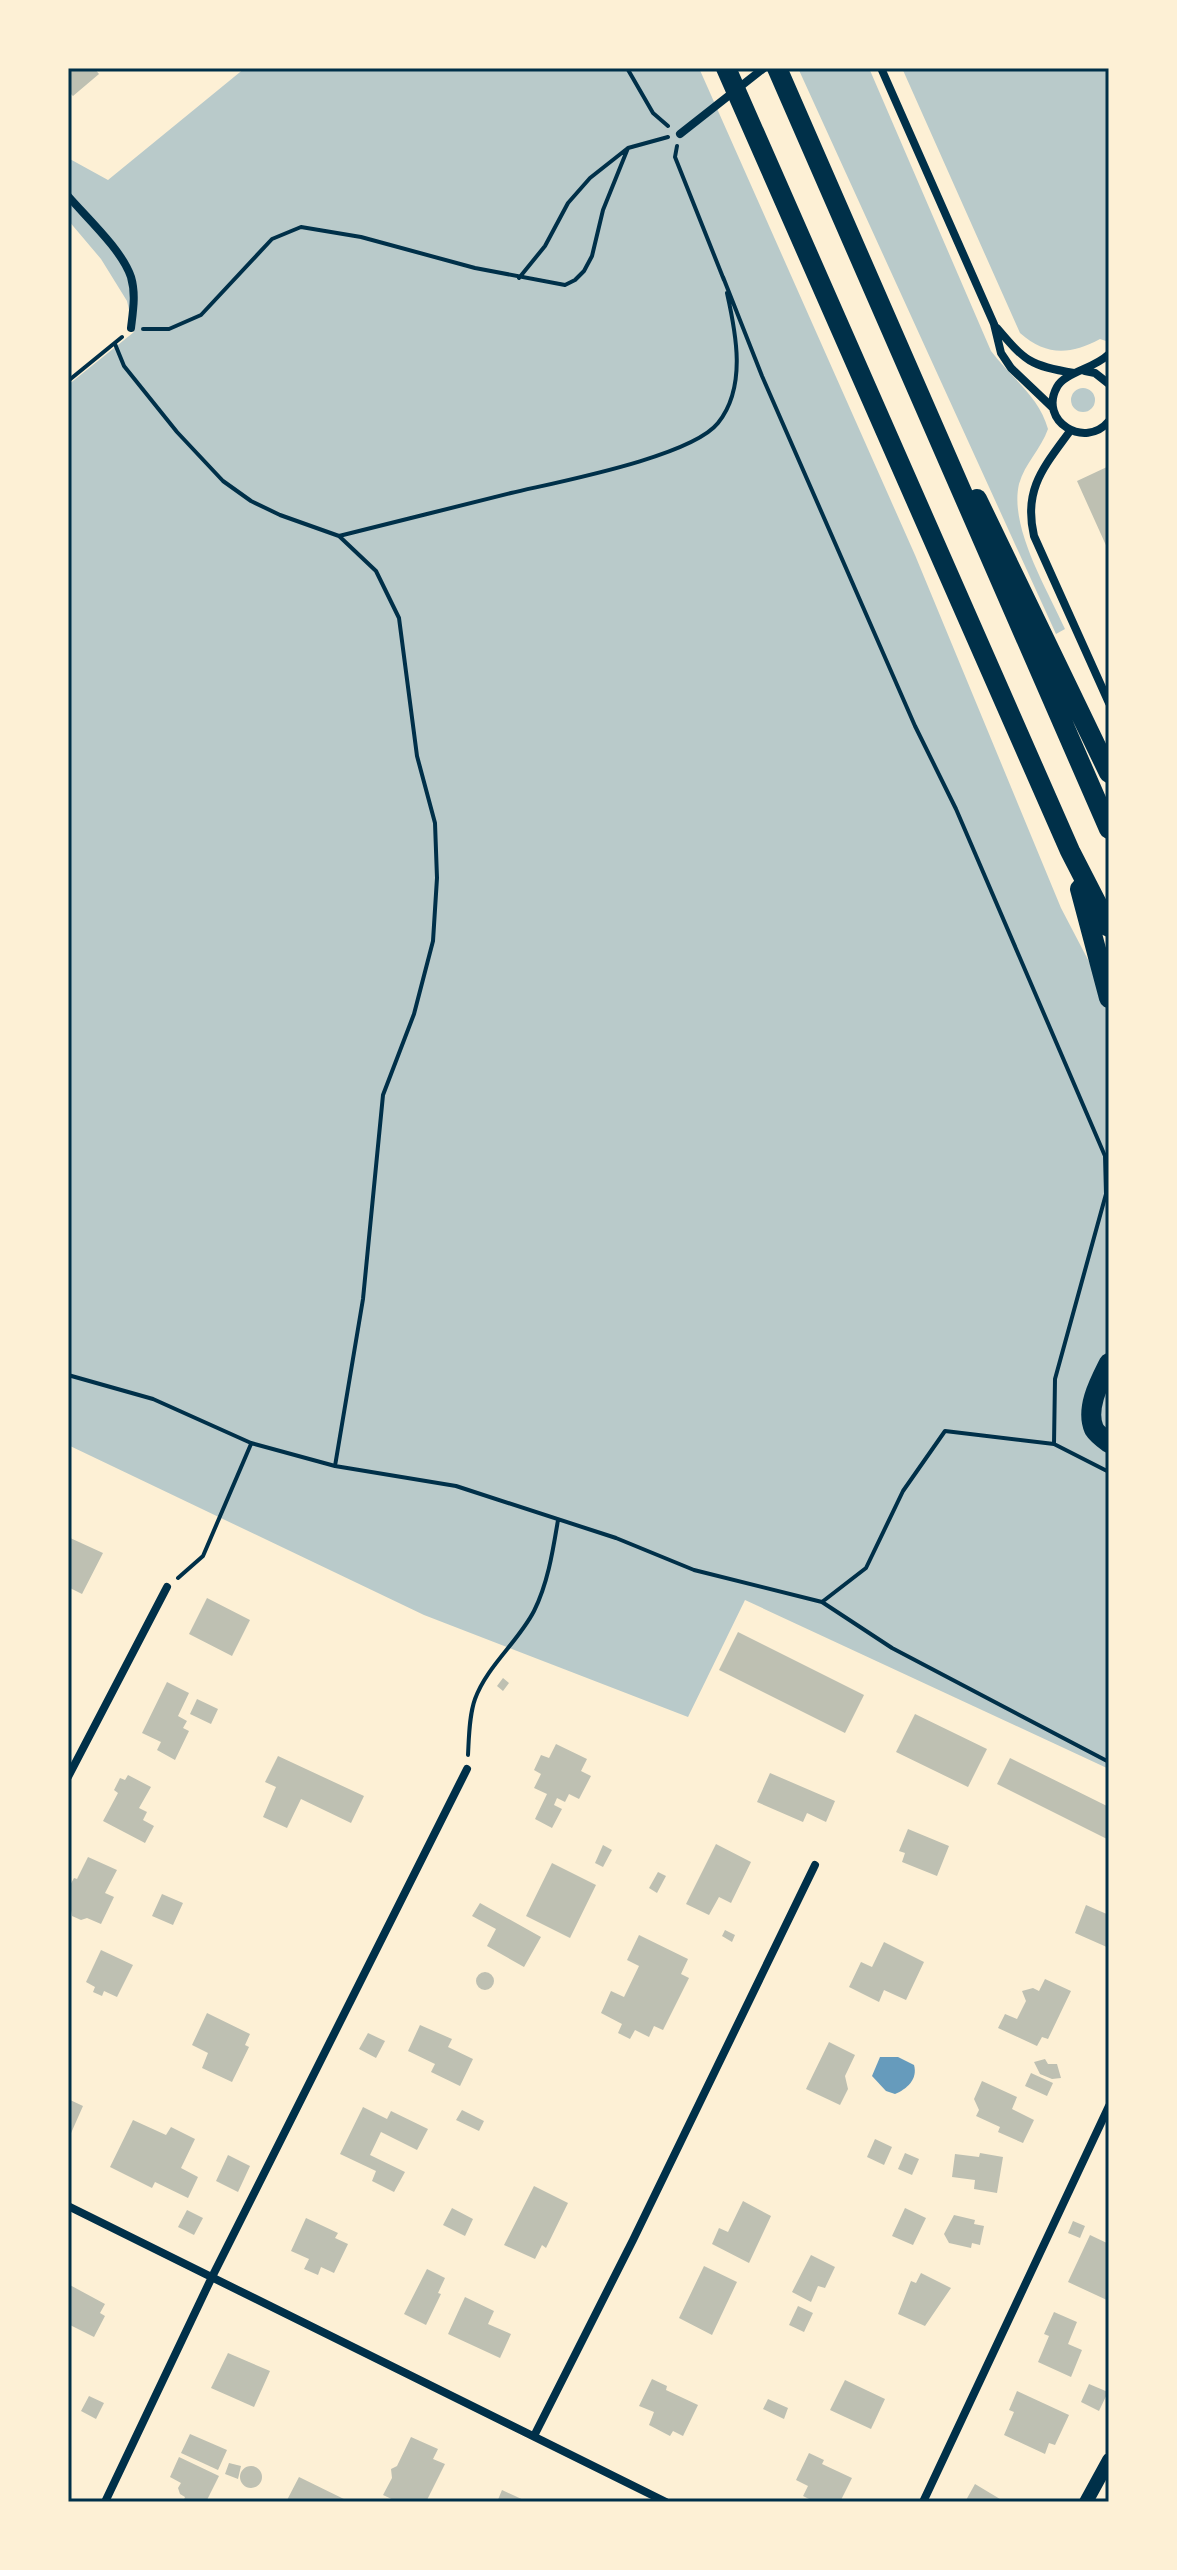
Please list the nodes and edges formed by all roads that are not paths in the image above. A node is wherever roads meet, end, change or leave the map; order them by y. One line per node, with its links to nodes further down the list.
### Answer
1 (726, 68): 22 (highway)
2 (764, 68): 5 (street)
3 (777, 68): 15 (highway)
4 (881, 68): 7 (street)
5 (680, 134)
6 (68, 196): 8 (street)
7 (994, 324): 11 (street); 13 (street)
8 (131, 328)
9 (1109, 354): 10 (street)
10 (1084, 371): 11 (street); 12 (street)
11 (1074, 373): 13 (street)
12 (1109, 384)
13 (1053, 408): 17 (street)
14 (1109, 421): 18 (street)
15 (932, 427): 20 (highway); 21 (highway)
16 (1109, 430): 18 (street)
17 (1070, 431): 18 (street); 19 (street)
18 (1098, 431)
19 (1109, 703)
20 (1109, 773)
21 (1109, 829)
22 (1070, 851): 23 (highway); 24 (highway)
23 (1109, 927)
24 (1109, 998)
25 (1109, 1363): 26 (highway)
26 (1109, 1443)
27 (167, 1587): 29 (street)
28 (467, 1769): 33 (street)
29 (68, 1777)
30 (815, 1865): 34 (street)
31 (1109, 2106): 38 (street)
32 (68, 2206): 33 (street)
33 (211, 2279): 34 (street); 36 (street)
34 (534, 2436): 37 (street)
35 (1109, 2460): 39 (street)
36 (105, 2502)
37 (666, 2502)
38 (923, 2502)
39 (1086, 2502)

